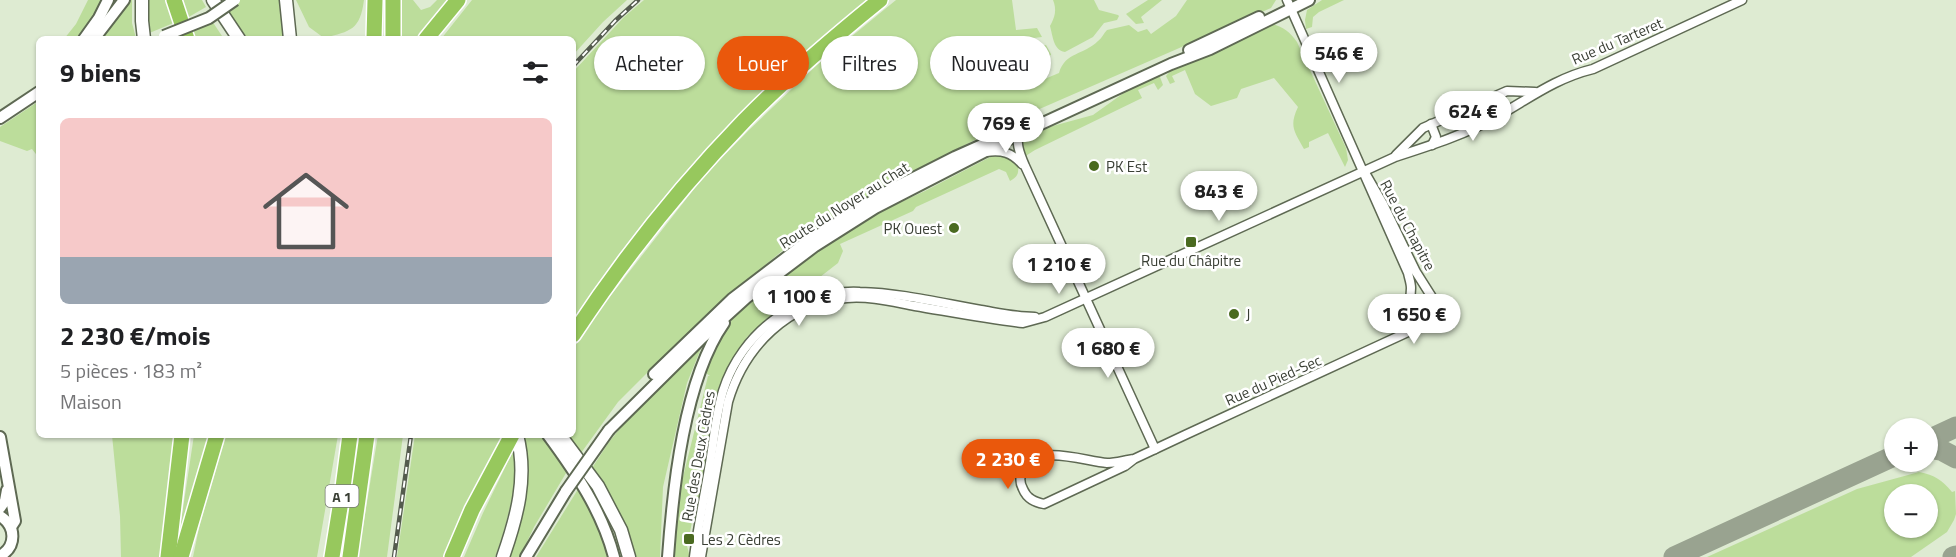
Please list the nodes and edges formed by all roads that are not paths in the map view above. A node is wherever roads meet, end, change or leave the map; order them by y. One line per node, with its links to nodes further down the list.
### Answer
1 (108, 0): 18 (street)
2 (124, 0): 19 (street)
3 (142, 0): 20 (main road)
4 (174, 0): 22 (highway)
5 (206, 0): 23 (main road)
6 (213, 0): 24 (main road)
7 (226, 0): 17 (street, bridge)
8 (235, 0): 17 (street, bridge)
9 (286, 0): 25 (main road)
10 (375, 0): 26 (highway)
11 (393, 0): 27 (highway)
12 (458, 0): 28 (highway)
13 (880, 0): 43 (highway)
14 (1309, 0): 16 (street, Route du Noyer au Chat)
15 (1742, 0): 29 (street, Rue du Tarteret)
16 (1291, 3): 33 (street, Route du Noyer au Chat); 38 (street, Rue du Chapitre)
17 (193, 24): 21 (street, bridge)
18 (86, 36)
19 (96, 36)
20 (144, 36)
21 (162, 36)
22 (186, 36)
23 (229, 36)
24 (237, 36)
25 (290, 36)
26 (374, 36)
27 (393, 36)
28 (428, 36)
29 (1536, 92): 32 (street, Rue du Tarteret); 34 (street, Rue du Tarteret)
30 (36, 93): 31 (street)
31 (0, 118)
32 (1431, 124): 34 (street); 36 (street, Rue du Tarteret)
33 (1019, 131): 35 (street, Route du Noyer au Chat); 37 (street); 44 (street, Route du Noyer au Chat)
34 (1431, 146): 36 (street, Rue du Tarteret)
35 (986, 152): 37 (street); 39 (street, Route du Noyer au Chat)
36 (1395, 157): 38 (street, Rue du Tarteret)
37 (1025, 166): 40 (street)
38 (1364, 171): 40 (street, Rue du Tarteret); 42 (street, Rue du Chapitre); 42 (street, Rue du Chapitre)
39 (746, 298): 44 (street, Route du Noyer au Chat); 72 (street)
40 (1085, 298): 41 (street, Rue du Tarteret); 54 (street)
41 (1045, 317): 73 (street, Rue des Deux Cèdres); 74 (street, Rue des Deux Cèdres)
42 (1423, 325): 54 (street, Rue du Pied-Sec)
43 (576, 330)
44 (609, 430): 60 (street, bridge)
45 (0, 437): 56 (street)
46 (182, 438): 62 (highway)
47 (216, 438): 63 (highway)
48 (350, 438): 64 (highway, A 1)
49 (368, 438): 65 (highway, A 1)
50 (510, 438): 66 (highway)
51 (518, 438): 67 (main road)
52 (551, 438): 70 (street)
53 (562, 438): 71 (main road)
54 (1155, 449): 55 (street, Rue du Pied-Sec)
55 (1134, 459): 55 (street)
56 (8, 487): 57 (street); 59 (street)
57 (0, 508)
58 (0, 516): 59 (street)
59 (11, 527): 61 (street)
60 (541, 530): 68 (street); 69 (street)
61 (0, 556)
62 (168, 557)
63 (181, 557)
64 (332, 557)
65 (350, 557)
66 (452, 557)
67 (503, 557)
68 (526, 557)
69 (532, 557)
70 (614, 557)
71 (629, 557)
72 (668, 557)
73 (694, 557)
74 (701, 557)

